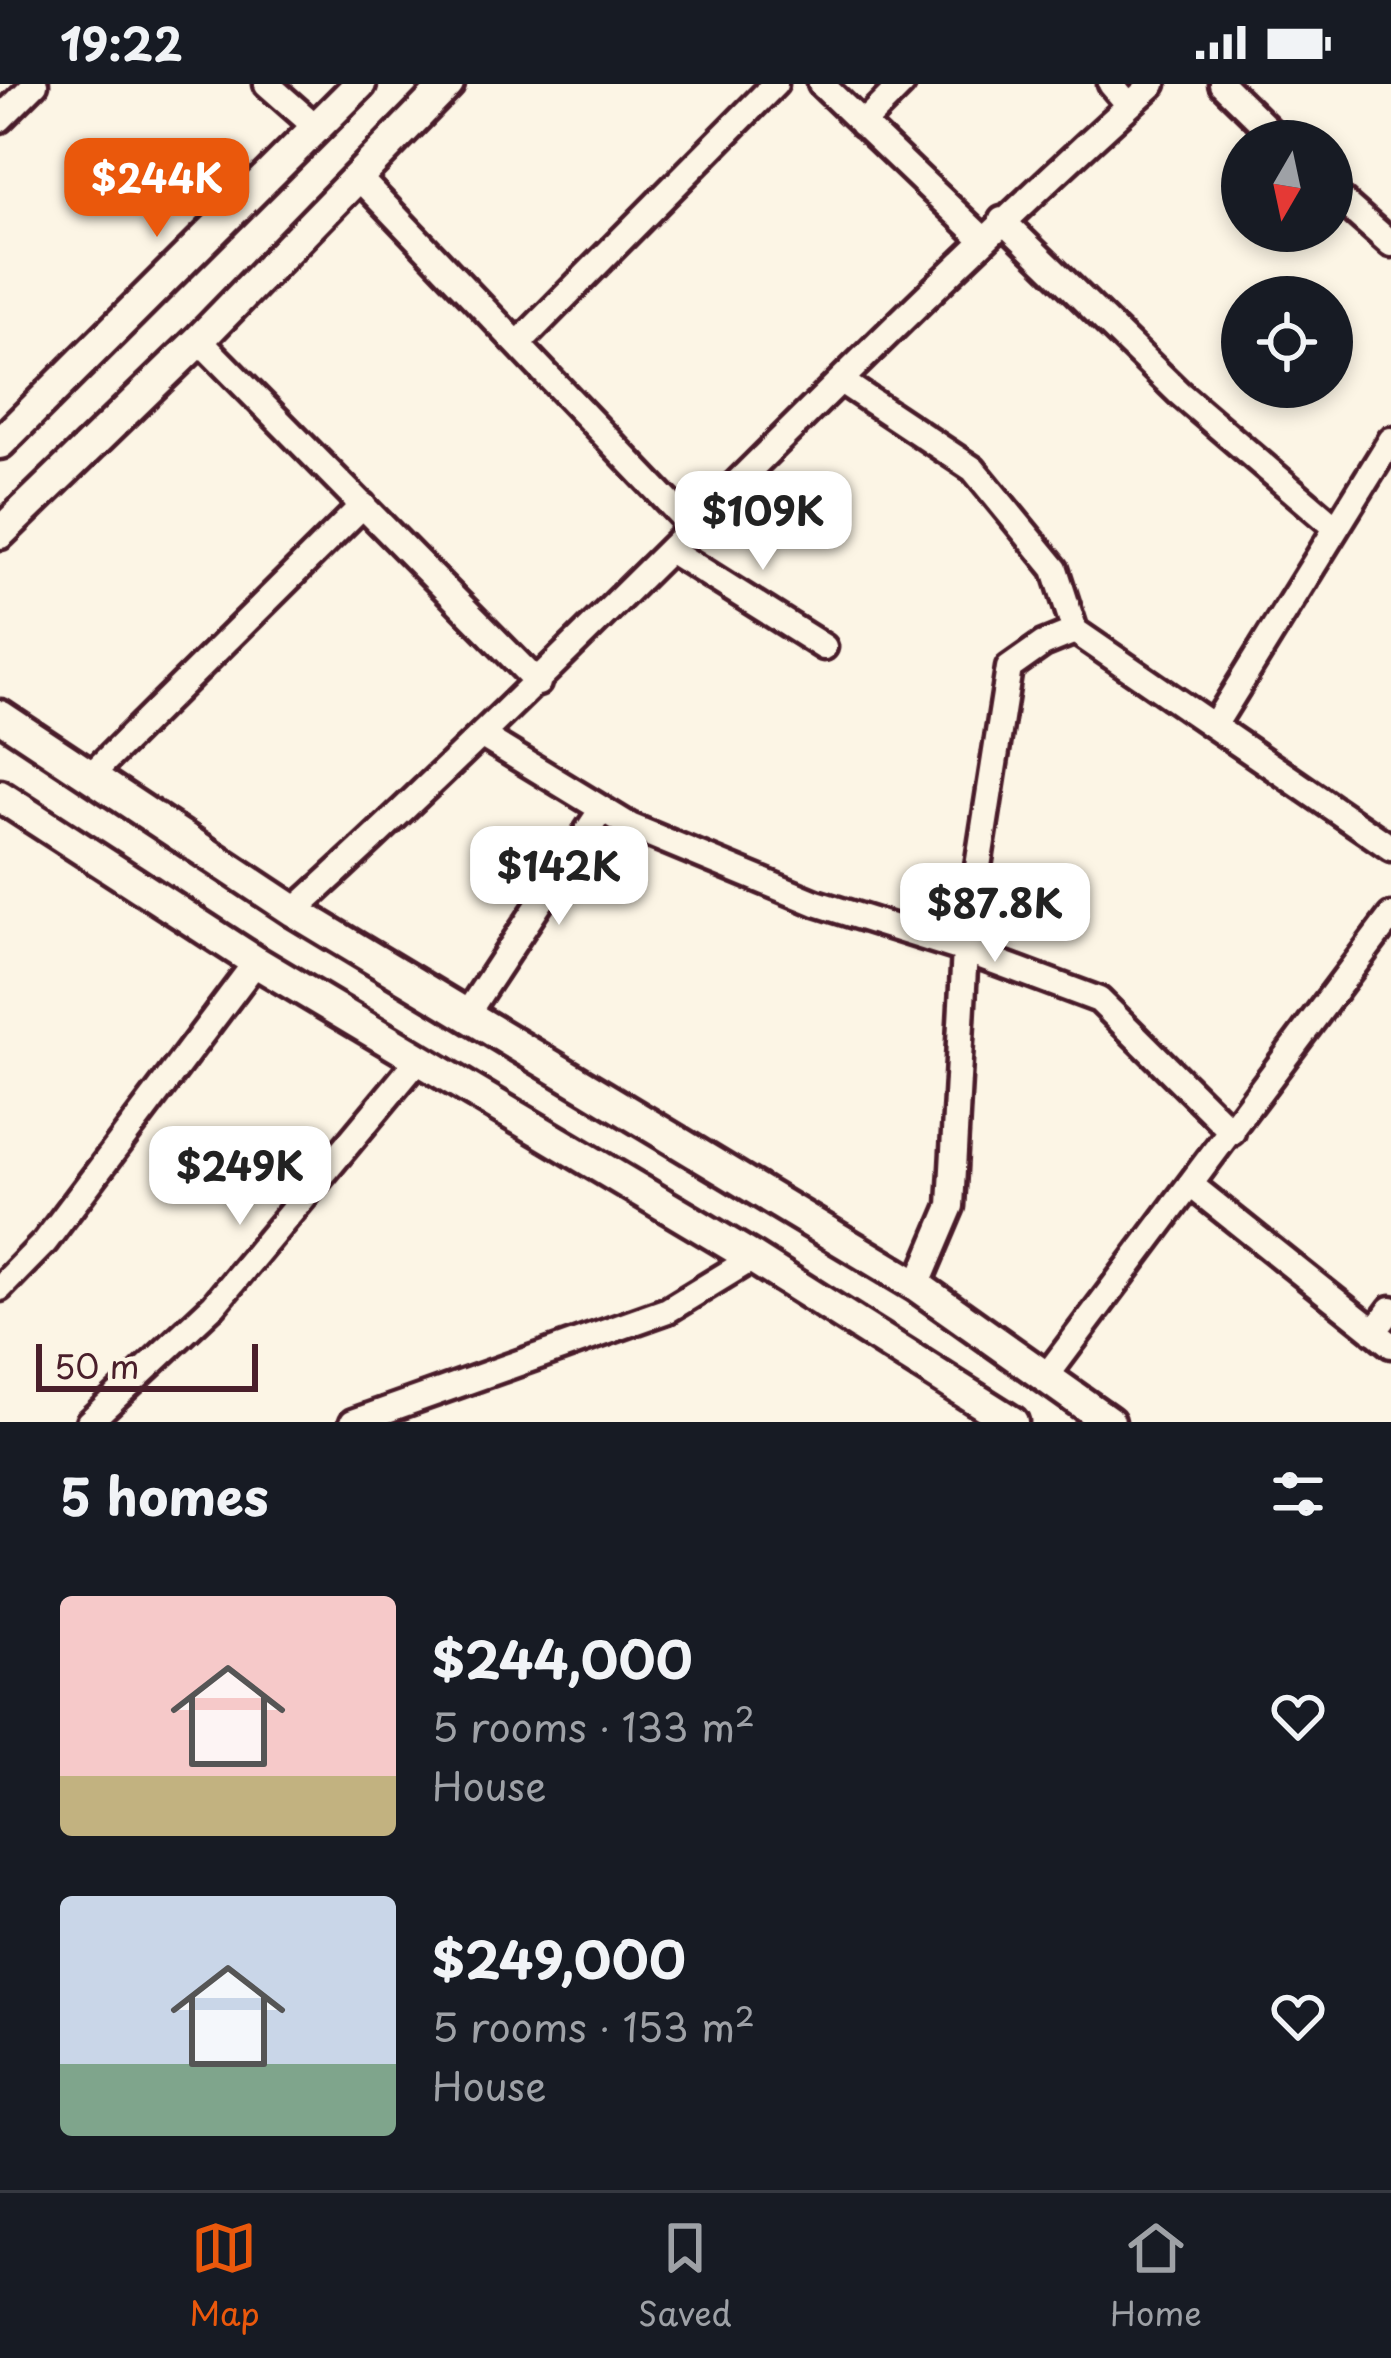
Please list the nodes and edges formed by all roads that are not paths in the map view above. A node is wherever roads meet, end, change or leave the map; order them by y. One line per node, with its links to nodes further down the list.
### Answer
1 (35, 84): 12 (street)
2 (267, 84): 15 (street)
3 (360, 84): 15 (street)
4 (448, 84): 16 (street)
5 (775, 84): 22 (street)
6 (821, 84): 14 (street)
7 (902, 84): 14 (street)
8 (1111, 84): 11 (street)
9 (1153, 84): 11 (street)
10 (1222, 84): 13 (street)
11 (1130, 105): 18 (street)
12 (0, 119)
13 (1259, 120)
14 (862, 124): 19 (street)
15 (317, 128): 25 (street)
16 (358, 176): 21 (street); 22 (street)
17 (1353, 211): 20 (street)
18 (1002, 220): 19 (street); 27 (street)
19 (983, 239): 23 (street)
20 (1391, 244)
21 (199, 340): 26 (street); 29 (street)
22 (518, 344): 28 (street)
23 (841, 381): 28 (street); 31 (street)
24 (1391, 440): 27 (street)
25 (0, 442)
26 (363, 505): 33 (street); 37 (street)
27 (1334, 526): 35 (street)
28 (693, 528): 30 (street)
29 (0, 533)
30 (670, 550): 32 (street); 33 (street)
31 (1075, 631): 35 (street); 43 (street)
32 (824, 646)
33 (538, 683): 36 (street)
34 (0, 716): 37 (street)
35 (1215, 724): 40 (street)
36 (484, 737): 39 (street); 41 (street)
37 (92, 774): 41 (street)
38 (0, 796): 44 (street)
39 (602, 809): 43 (street); 45 (street)
40 (1391, 848)
41 (294, 911): 45 (street)
42 (1391, 916): 47 (street)
43 (965, 950): 47 (street); 50 (street)
44 (256, 962): 46 (street); 51 (street)
45 (466, 1015): 50 (street)
46 (418, 1060): 49 (street); 55 (street)
47 (1232, 1132): 48 (street)
48 (1192, 1185): 53 (street); 54 (street)
49 (753, 1258): 56 (street); 57 (street)
50 (917, 1286): 54 (street)
51 (0, 1288)
52 (1391, 1309): 53 (street)
53 (1383, 1339)
54 (1048, 1374): 58 (street)
55 (89, 1422)
56 (353, 1422)
57 (1012, 1422)
58 (1109, 1422)

